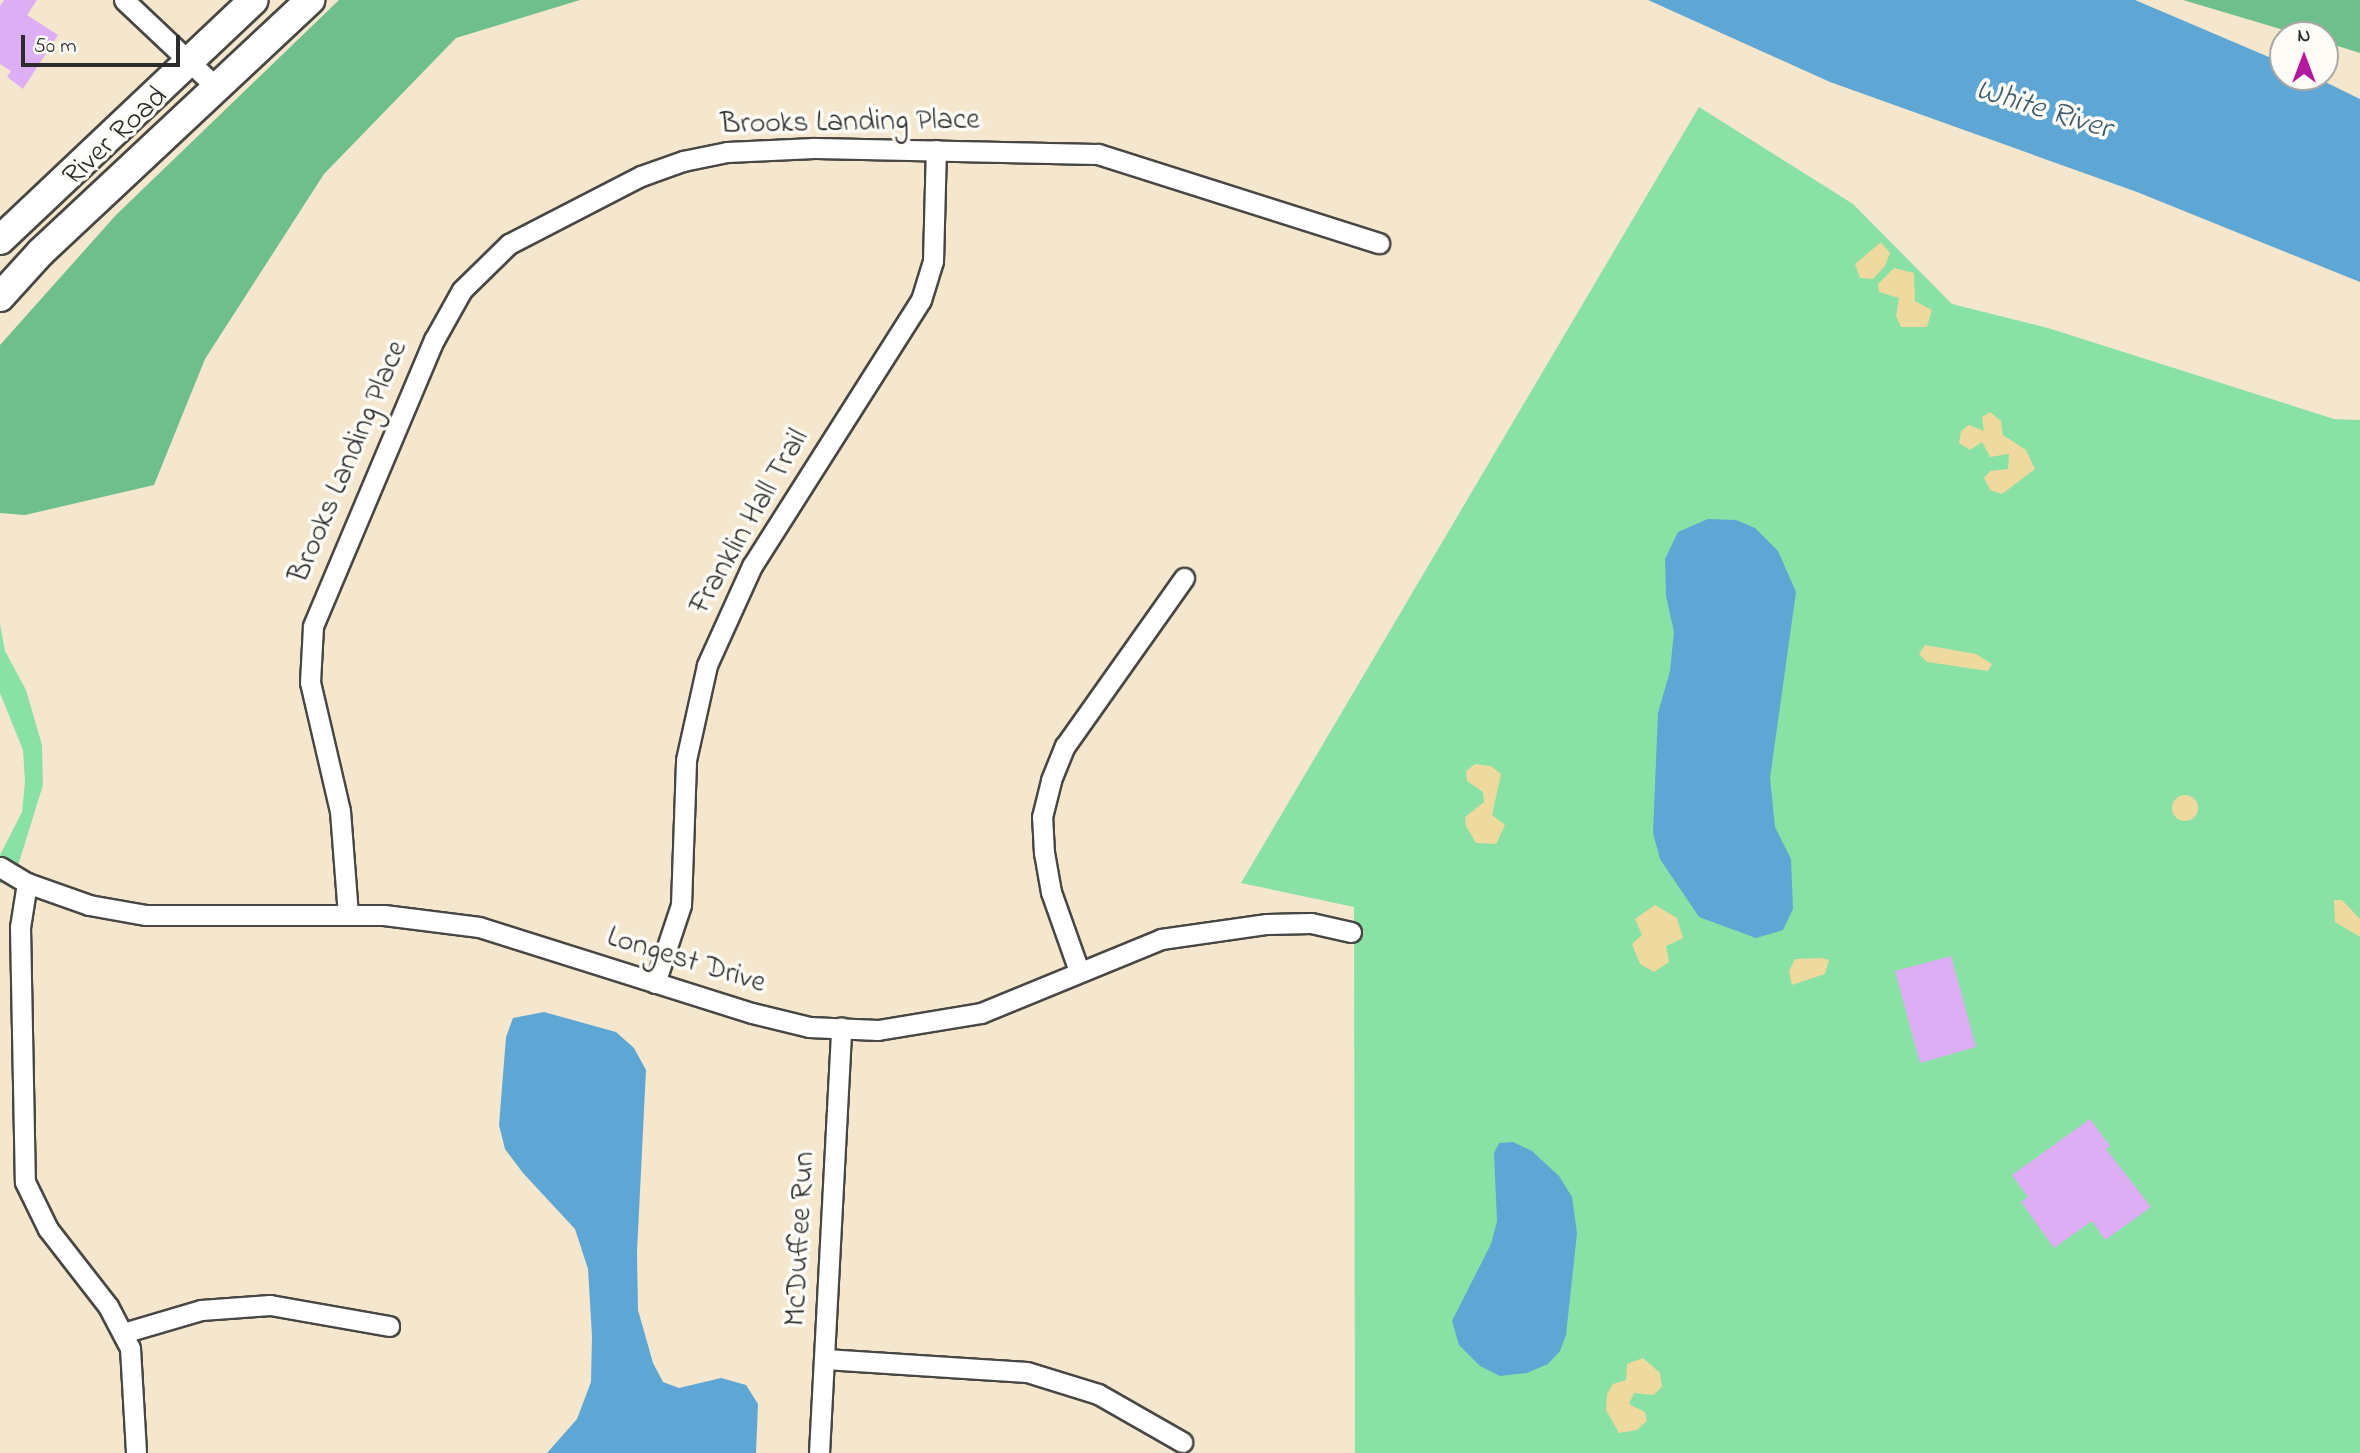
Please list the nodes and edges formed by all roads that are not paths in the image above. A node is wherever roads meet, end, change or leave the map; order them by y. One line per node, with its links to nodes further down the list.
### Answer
1 (124, 0): 4 (street)
2 (254, 0): 4 (main road, River Road)
3 (310, 0): 5 (main road, River Road)
4 (189, 61): 5 (street); 7 (main road, River Road)
5 (217, 88): 9 (main road, River Road)
6 (936, 150): 8 (street, Brooks Landing Place); 13 (street, Brooks Landing Place); 16 (street, Franklin Hall Trail)
7 (0, 240)
8 (1379, 243)
9 (0, 297)
10 (1184, 578): 15 (street)
11 (0, 867): 12 (street, Longest Drive)
12 (27, 883): 13 (street, Longest Drive); 19 (street)
13 (348, 915): 16 (street, Longest Drive)
14 (1351, 932): 15 (street, Longest Drive)
15 (1079, 971): 17 (street, Longest Drive)
16 (655, 983): 17 (street, Longest Drive)
17 (841, 1028): 20 (street, McDuffee Run)
18 (389, 1325): 19 (street)
19 (123, 1333): 22 (street)
20 (825, 1359): 21 (street); 23 (street, McDuffee Run)
21 (1182, 1442)
22 (136, 1453)
23 (819, 1453)

